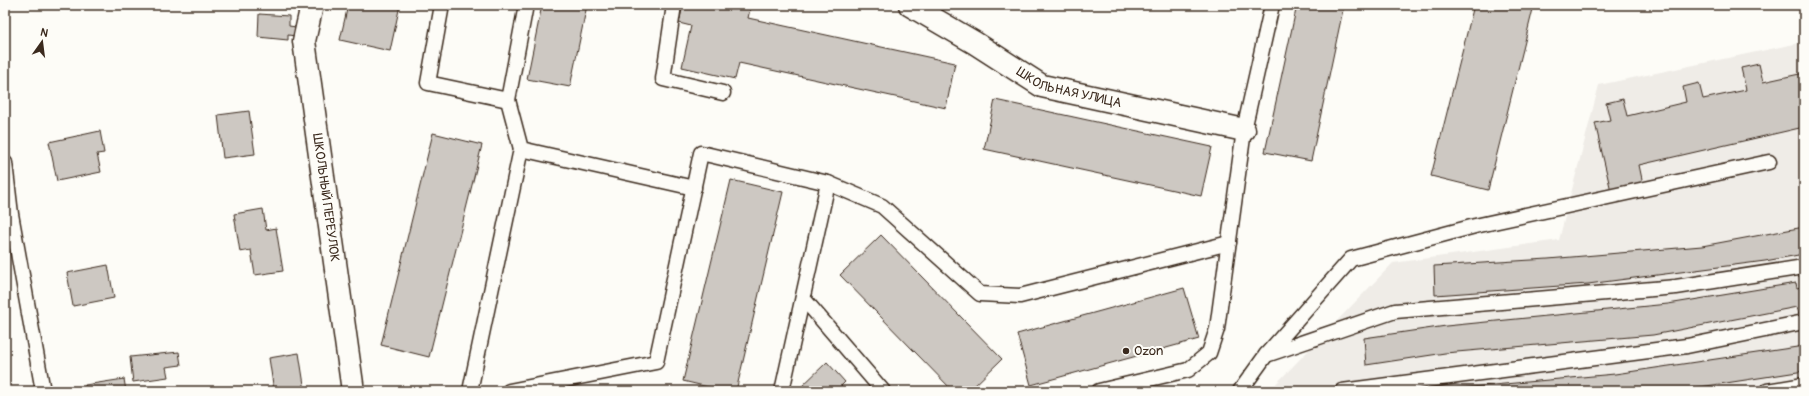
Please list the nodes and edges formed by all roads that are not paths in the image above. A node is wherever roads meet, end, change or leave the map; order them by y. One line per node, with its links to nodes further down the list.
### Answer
1 (312, 5): 22 (street, ШКОЛЬНЫЙ ПЕРЕУЛОК)
2 (442, 5): 8 (lane)
3 (526, 5): 8 (lane)
4 (674, 5): 7 (lane)
5 (910, 5): 9 (street, ШКОЛЬНАЯ УЛИЦА)
6 (1272, 5): 9 (lane)
7 (723, 93)
8 (508, 100): 10 (lane)
9 (1244, 130): 15 (lane)
10 (521, 150): 14 (lane); 23 (lane)
11 (1769, 162): 19 (lane)
12 (5, 163): 21 (lane)
13 (828, 183): 14 (lane); 15 (lane); 17 (lane)
14 (694, 188): 24 (lane)
15 (1229, 243): 27 (lane)
16 (1804, 267): 19 (lane)
17 (803, 298): 25 (lane); 26 (lane)
18 (1804, 322): 29 (lane)
19 (1266, 355): 28 (lane)
20 (1804, 385): 30 (lane)
21 (43, 391)
22 (353, 391)
23 (470, 391)
24 (509, 391)
25 (782, 391)
26 (883, 391)
27 (1099, 391)
28 (1240, 391)
29 (1342, 391)
30 (1767, 391)

